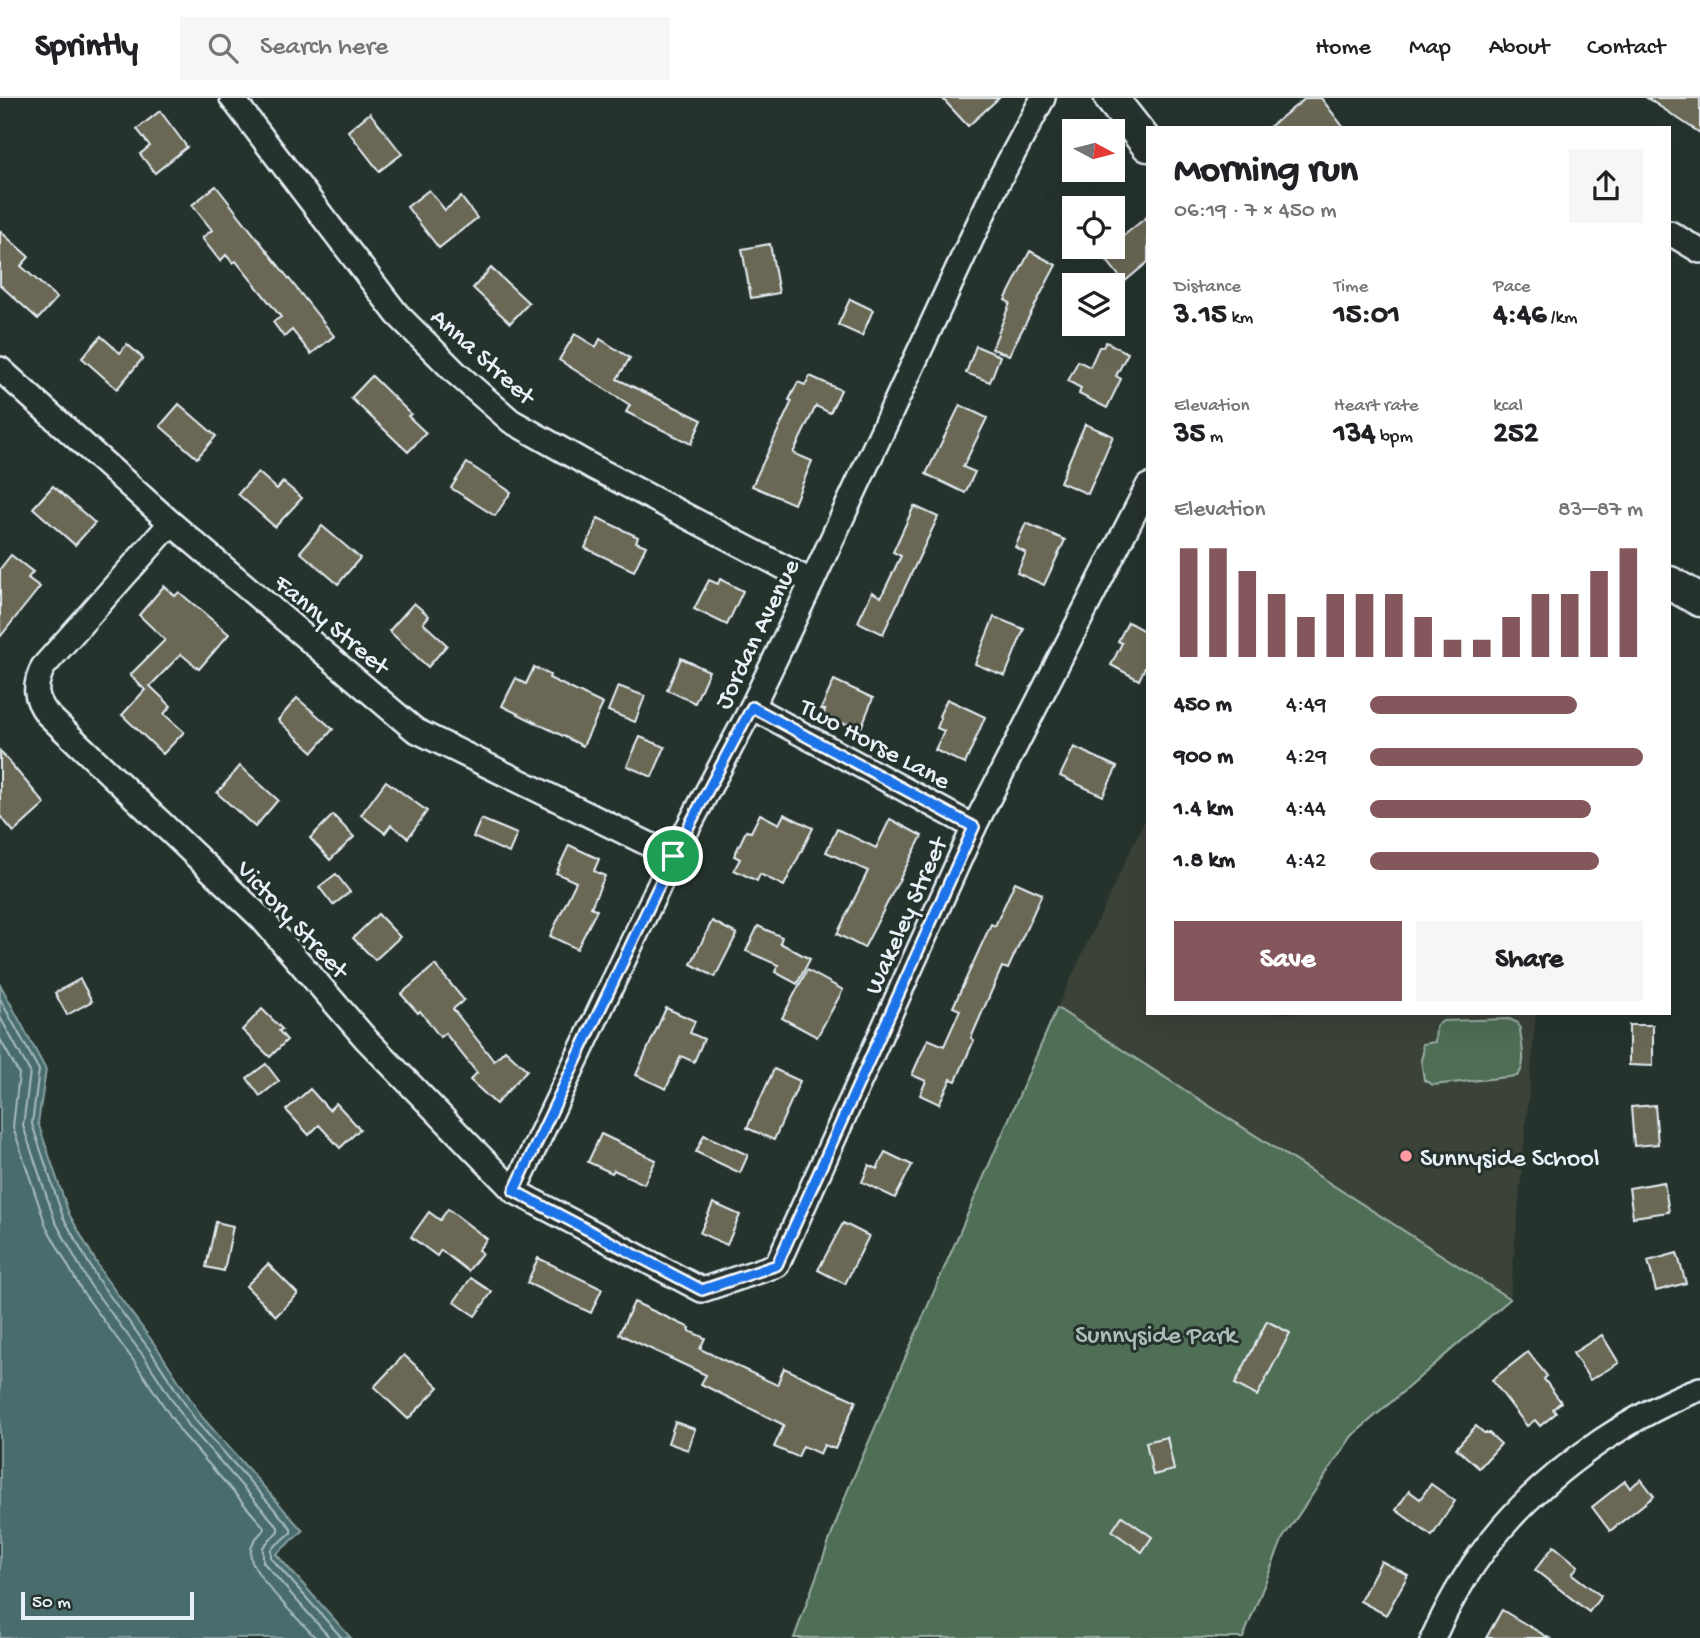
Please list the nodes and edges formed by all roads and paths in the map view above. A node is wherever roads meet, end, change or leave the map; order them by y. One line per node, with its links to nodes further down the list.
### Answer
1 (232, 98): 10 (street, Anna Street)
2 (1043, 98): 10 (street, Jordan Avenue)
3 (1111, 98): 4 (main road)
4 (1146, 142)
5 (1671, 234): 6 (street)
6 (1700, 251)
7 (0, 369): 9 (street, Fanny Street)
8 (1146, 490): 14 (street, Wakeley Street)
9 (171, 523): 15 (street, Fanny Street); 16 (street, Victory Street)
10 (812, 582): 13 (street, Jordan Avenue)
11 (1671, 584): 12 (main road)
12 (1700, 600)
13 (752, 707): 14 (street, Two Horse Lane); 15 (street, Jordan Avenue)
14 (974, 827): 17 (street, Wakeley Street)
15 (673, 856): 16 (street, Jordan Avenue)
16 (514, 1191): 17 (street, Victory Street)
17 (702, 1290)
18 (1700, 1389): 19 (street)
19 (1433, 1638)

